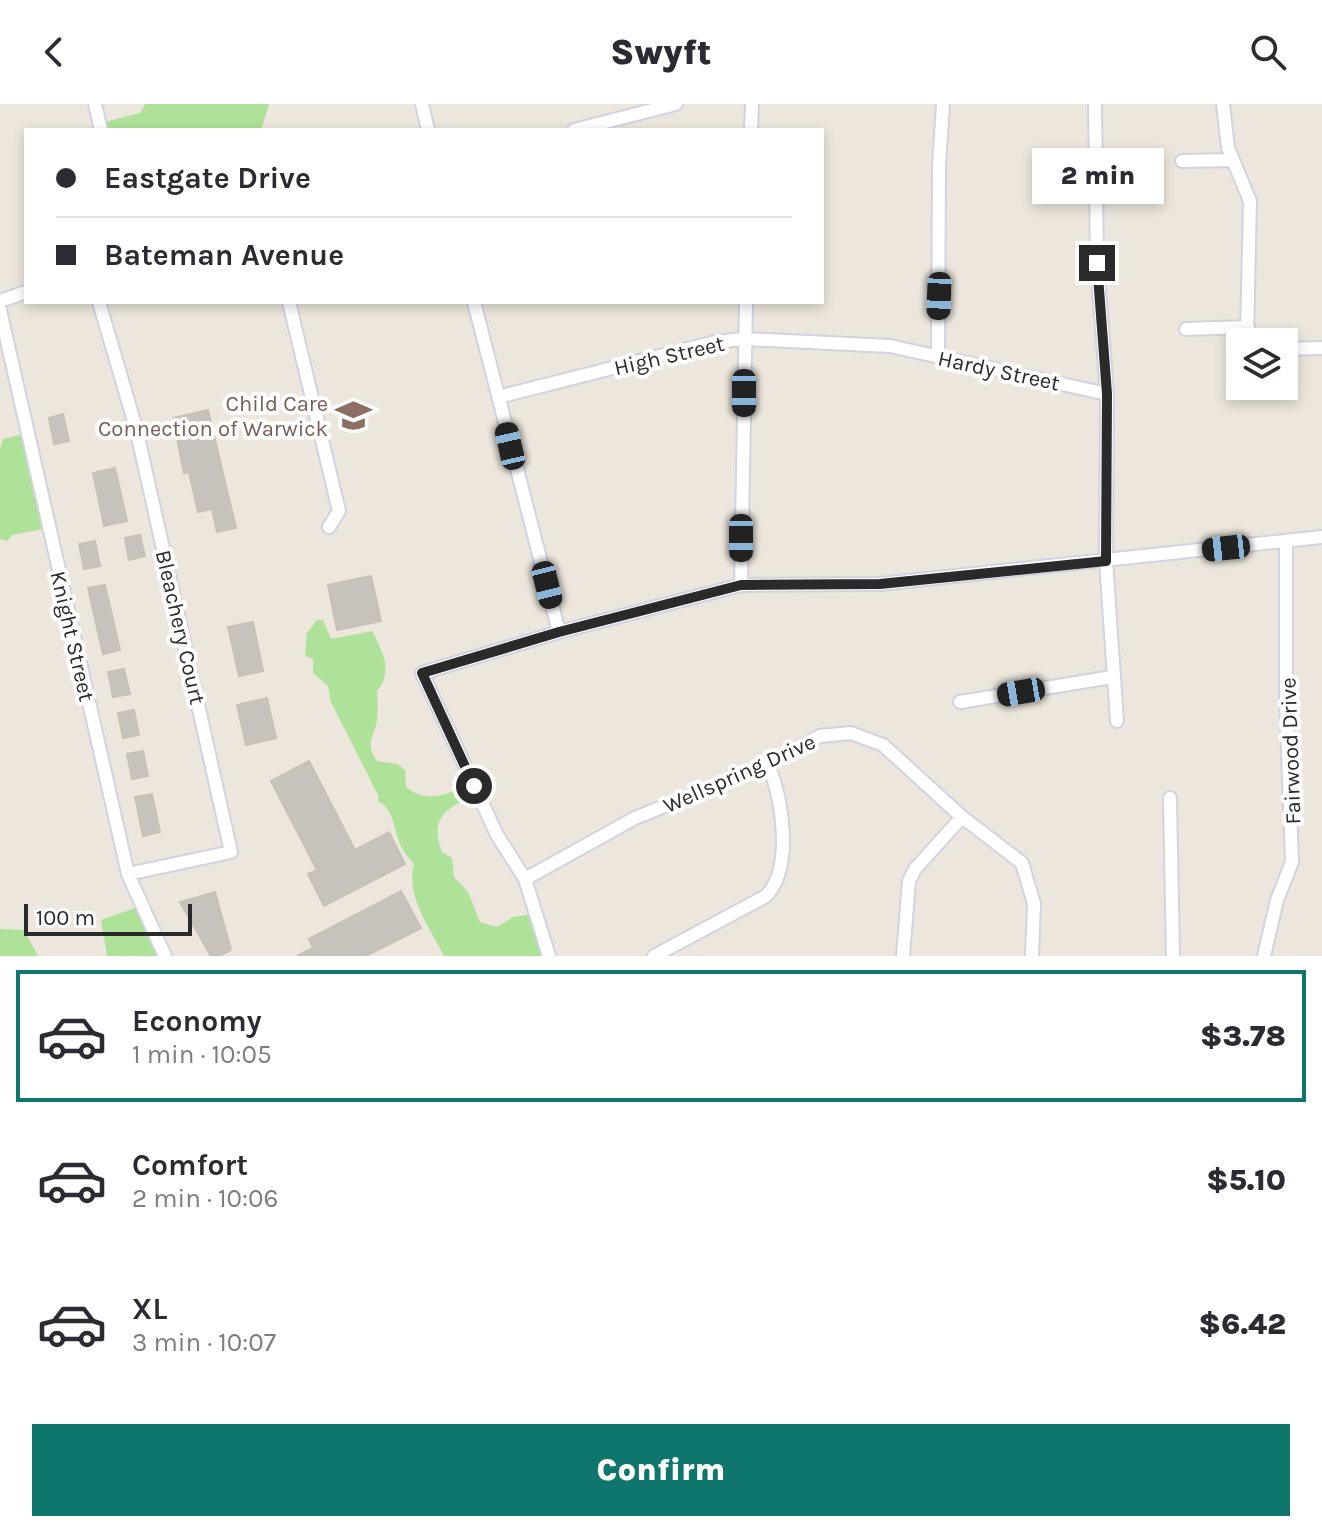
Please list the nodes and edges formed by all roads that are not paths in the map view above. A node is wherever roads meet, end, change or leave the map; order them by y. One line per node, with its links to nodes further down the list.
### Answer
1 (95, 104): 8 (street)
2 (422, 104): 9 (street)
3 (676, 104): 10 (street)
4 (752, 104): 11 (street)
5 (943, 104): 27 (street)
6 (1095, 104): 28 (street)
7 (1223, 104): 12 (street)
8 (101, 128)
9 (428, 128)
10 (582, 128)
11 (751, 128)
12 (1233, 160): 13 (street); 21 (street)
13 (1182, 161)
14 (24, 293): 15 (street)
15 (0, 301)
16 (100, 304): 42 (street, Bleachery Court)
17 (289, 304): 30 (street)
18 (475, 304): 29 (street)
19 (746, 304): 23 (street)
20 (0, 310): 42 (street, Knight Street)
21 (1248, 327): 22 (street)
22 (1186, 329)
23 (744, 339): 24 (street, High Street); 29 (street, High Street); 34 (street)
24 (890, 346): 27 (street, Hardy Street)
25 (1322, 348): 26 (street)
26 (1298, 349)
27 (938, 356): 28 (street, Hardy Street)
28 (1107, 394): 33 (street)
29 (498, 397): 35 (street)
30 (329, 527)
31 (1322, 537): 32 (street)
32 (1286, 541): 33 (street); 50 (street, Fairwood Drive)
33 (1106, 561): 34 (street); 36 (street)
34 (741, 585): 35 (street)
35 (559, 632): 43 (street)
36 (1112, 677): 37 (street); 38 (street)
37 (960, 702)
38 (1117, 721)
39 (768, 764): 41 (street, Wellspring Drive); 43 (street, Wellspring Drive); 46 (street)
40 (1170, 798): 49 (street)
41 (962, 817): 47 (street); 48 (street, Wellspring Drive)
42 (128, 874): 44 (street, Knight Street)
43 (525, 879): 45 (street)
44 (165, 956)
45 (549, 956)
46 (654, 956)
47 (903, 956)
48 (1032, 956)
49 (1173, 956)
50 (1264, 956)

